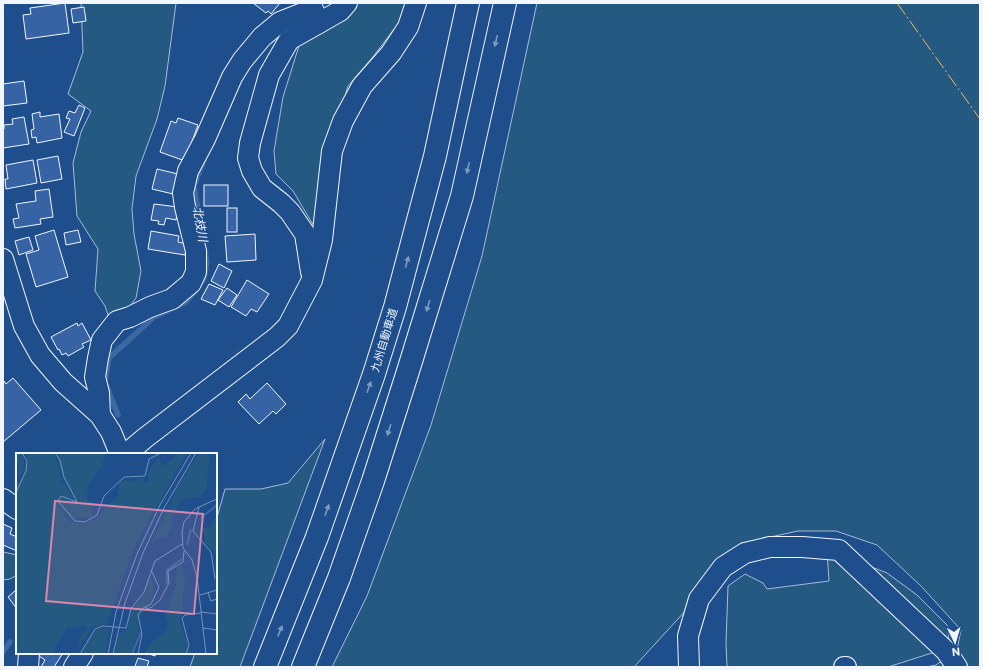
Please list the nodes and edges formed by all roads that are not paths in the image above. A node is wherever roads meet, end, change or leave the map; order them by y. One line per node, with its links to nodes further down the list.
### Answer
1 (347, 3): 5 (street)
2 (416, 3): 7 (street)
3 (468, 3): 17 (highway, 九州自動車道, one-way to 3)
4 (505, 3): 18 (highway, one-way to 18)
5 (319, 23): 7 (street); 8 (street)
6 (3, 259): 8 (street)
7 (312, 280): 10 (street)
8 (100, 414): 9 (street)
9 (120, 453)
10 (127, 453)
11 (3, 499): 12 (street)
12 (16, 508)
13 (29, 654): 15 (street)
14 (82, 654): 16 (street)
15 (28, 667)
16 (74, 667)
17 (265, 667)
18 (303, 667)
19 (689, 667): 20 (street)
20 (957, 667)

